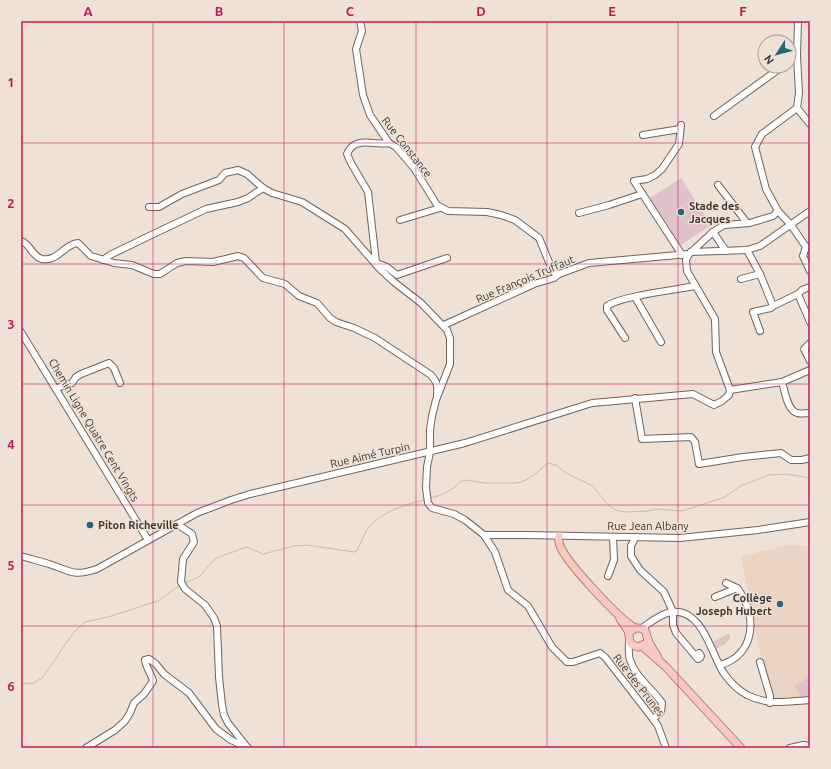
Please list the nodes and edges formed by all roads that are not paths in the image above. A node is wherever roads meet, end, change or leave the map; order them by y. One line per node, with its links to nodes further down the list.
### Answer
1 (360, 21): 9 (street, Rue Constance)
2 (798, 21): 3 (street)
3 (797, 56): 5 (street)
4 (772, 74): 6 (street)
5 (798, 108): 7 (street); 15 (street)
6 (714, 116)
7 (810, 124)
8 (643, 135): 12 (street)
9 (389, 143): 14 (street, Rue Constance); 28 (street)
10 (718, 185): 19 (street)
11 (263, 188): 13 (street); 27 (street); 28 (street)
12 (642, 194): 17 (street); 25 (street)
13 (149, 207)
14 (440, 208): 18 (street); 30 (street)
15 (778, 211): 19 (street); 20 (street)
16 (810, 211): 20 (street, Rue François Truffaut)
17 (580, 213)
18 (400, 220)
19 (747, 224): 21 (street)
20 (791, 225): 23 (street, Rue François Truffaut); 29 (street)
21 (713, 232): 24 (street); 25 (street)
22 (21, 241): 27 (street)
23 (747, 250): 24 (street, Rue François Truffaut); 31 (street)
24 (726, 251): 25 (street, Rue François Truffaut)
25 (687, 254): 30 (street, Rue François Truffaut); 33 (street)
26 (447, 258): 28 (street)
27 (103, 260): 52 (street)
28 (376, 262): 39 (street)
29 (810, 271)
30 (559, 274): 39 (street, Rue François Truffaut)
31 (760, 274): 32 (street); 37 (street)
32 (741, 280)
33 (695, 286): 36 (street); 50 (street)
34 (810, 286): 35 (street)
35 (798, 294): 37 (street); 38 (street)
36 (635, 297): 42 (street); 43 (street)
37 (774, 306): 40 (street)
38 (810, 322)
39 (444, 325): 52 (street)
40 (760, 331)
41 (21, 332): 49 (street, Chemin Ligne Quatre Cent Vingts)
42 (625, 338)
43 (661, 342)
44 (810, 343): 45 (street)
45 (810, 361)
46 (810, 370): 47 (street)
47 (782, 382): 50 (street); 53 (street)
48 (120, 383): 49 (street)
49 (57, 388): 62 (street, Chemin Ligne Quatre Cent Vingts)
50 (730, 390): 51 (street, Rue Aimé Turpin)
51 (635, 398): 54 (street, Rue Aimé Turpin); 55 (street)
52 (436, 400): 54 (street, Rue des Prunes)
53 (810, 413)
54 (430, 452): 57 (street, Rue Aimé Turpin); 58 (street, Rue des Prunes)
55 (810, 458)
56 (810, 522): 61 (street, Rue Jean Albany)
57 (177, 524): 62 (street, Rue Aimé Turpin); 82 (street)
58 (484, 536): 59 (street, Rue Jean Albany); 80 (street, Rue des Prunes)
59 (559, 536): 60 (street, Rue Jean Albany); 68 (main road)
60 (613, 537): 61 (street, Rue Jean Albany); 64 (street)
61 (635, 538): 69 (street)
62 (148, 540): 63 (street, Rue Aimé Turpin)
63 (21, 556)
64 (608, 576)
65 (726, 583): 66 (street)
66 (737, 588): 67 (street); 76 (street)
67 (715, 597)
68 (613, 609): 70 (main road); 71 (main road)
69 (673, 614): 70 (street); 73 (street); 76 (street)
70 (643, 632): 71 (main road); 72 (main road); 77 (main road)
71 (629, 637): 72 (main road); 74 (street)
72 (640, 646): 74 (street); 77 (main road)
73 (695, 655)
74 (630, 659): 80 (street)
75 (760, 662): 79 (street)
76 (720, 665): 79 (street)
77 (665, 666): 85 (main road)
78 (810, 700): 79 (street)
79 (770, 703)
80 (653, 719): 84 (street, Rue des Prunes)
81 (810, 746): 86 (street)
82 (247, 747): 83 (street)
83 (86, 748)
84 (666, 748)
85 (741, 748)
86 (790, 748)

